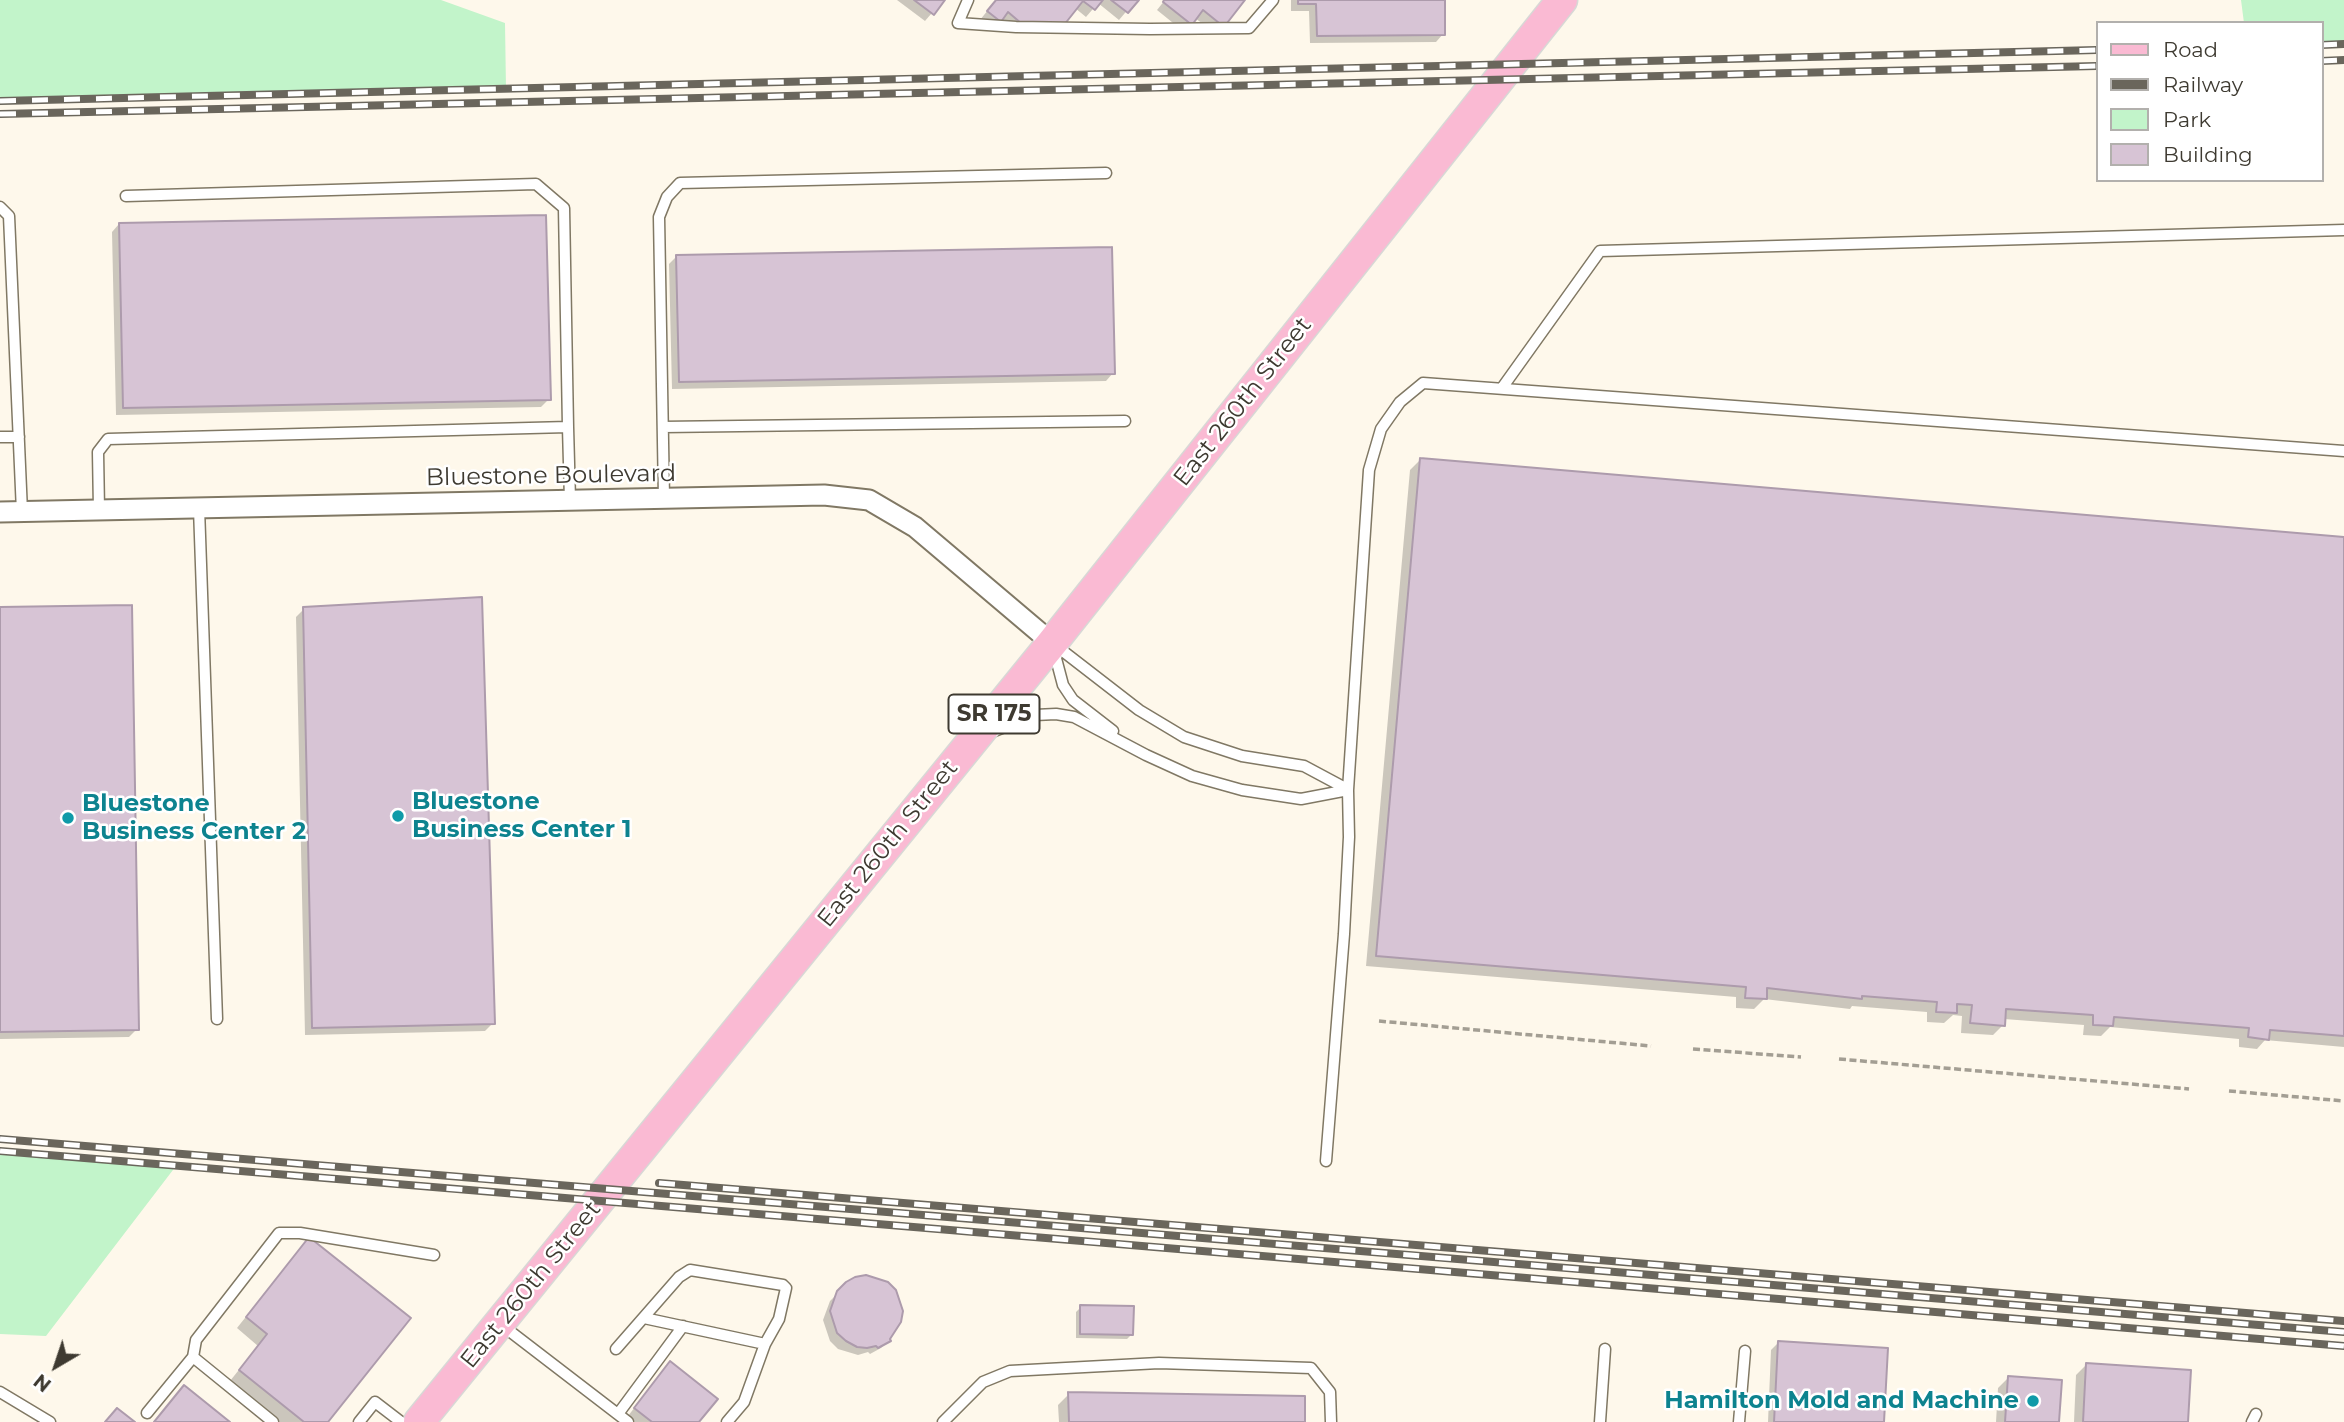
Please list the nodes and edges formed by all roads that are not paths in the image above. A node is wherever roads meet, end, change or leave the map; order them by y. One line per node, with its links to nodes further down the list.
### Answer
1 (968, 0): 2 (lane)
2 (1273, 0)
3 (1562, 0): 21 (main road, East 260th Street / SR 175)
4 (1106, 173): 11 (lane)
5 (126, 197): 10 (lane)
6 (0, 207): 12 (lane)
7 (2344, 230): 8 (lane)
8 (1502, 388): 14 (lane); 24 (lane)
9 (1125, 421): 11 (lane)
10 (568, 427): 16 (lane); 18 (lane)
11 (663, 427): 15 (lane)
12 (19, 437): 13 (lane); 20 (lane)
13 (0, 438)
14 (2344, 451)
15 (664, 498): 16 (street, Bluestone Boulevard); 21 (street, Bluestone Boulevard)
16 (570, 500): 17 (street, Bluestone Boulevard)
17 (199, 508): 18 (street, Bluestone Boulevard); 25 (lane)
18 (99, 510): 20 (street, Bluestone Boulevard)
19 (0, 512): 20 (street, Bluestone Boulevard)
20 (22, 512)
21 (1052, 643): 22 (main road, East 260th Street / SR 175); 23 (lane); 24 (lane)
22 (971, 742): 23 (lane); 29 (main road, East 260th Street / SR 175)
23 (1129, 745): 24 (lane)
24 (1348, 789): 26 (lane)
25 (217, 1018)
26 (1326, 1161)
27 (434, 1255): 35 (lane)
28 (644, 1318): 30 (lane); 31 (lane); 32 (lane)
29 (499, 1324): 38 (lane); 43 (main road, East 260th Street / SR 175)
30 (682, 1326): 31 (lane); 38 (lane)
31 (765, 1344): 45 (lane)
32 (616, 1349)
33 (1605, 1349): 48 (lane)
34 (1745, 1351): 49 (lane)
35 (193, 1357): 37 (lane); 40 (lane)
36 (0, 1392): 39 (lane)
37 (147, 1413)
38 (618, 1414): 44 (lane)
39 (50, 1422)
40 (273, 1422)
41 (359, 1422): 42 (lane)
42 (401, 1422)
43 (419, 1422)
44 (628, 1422)
45 (727, 1422)
46 (943, 1422): 47 (lane)
47 (1331, 1422)
48 (1600, 1422)
49 (1739, 1422)

